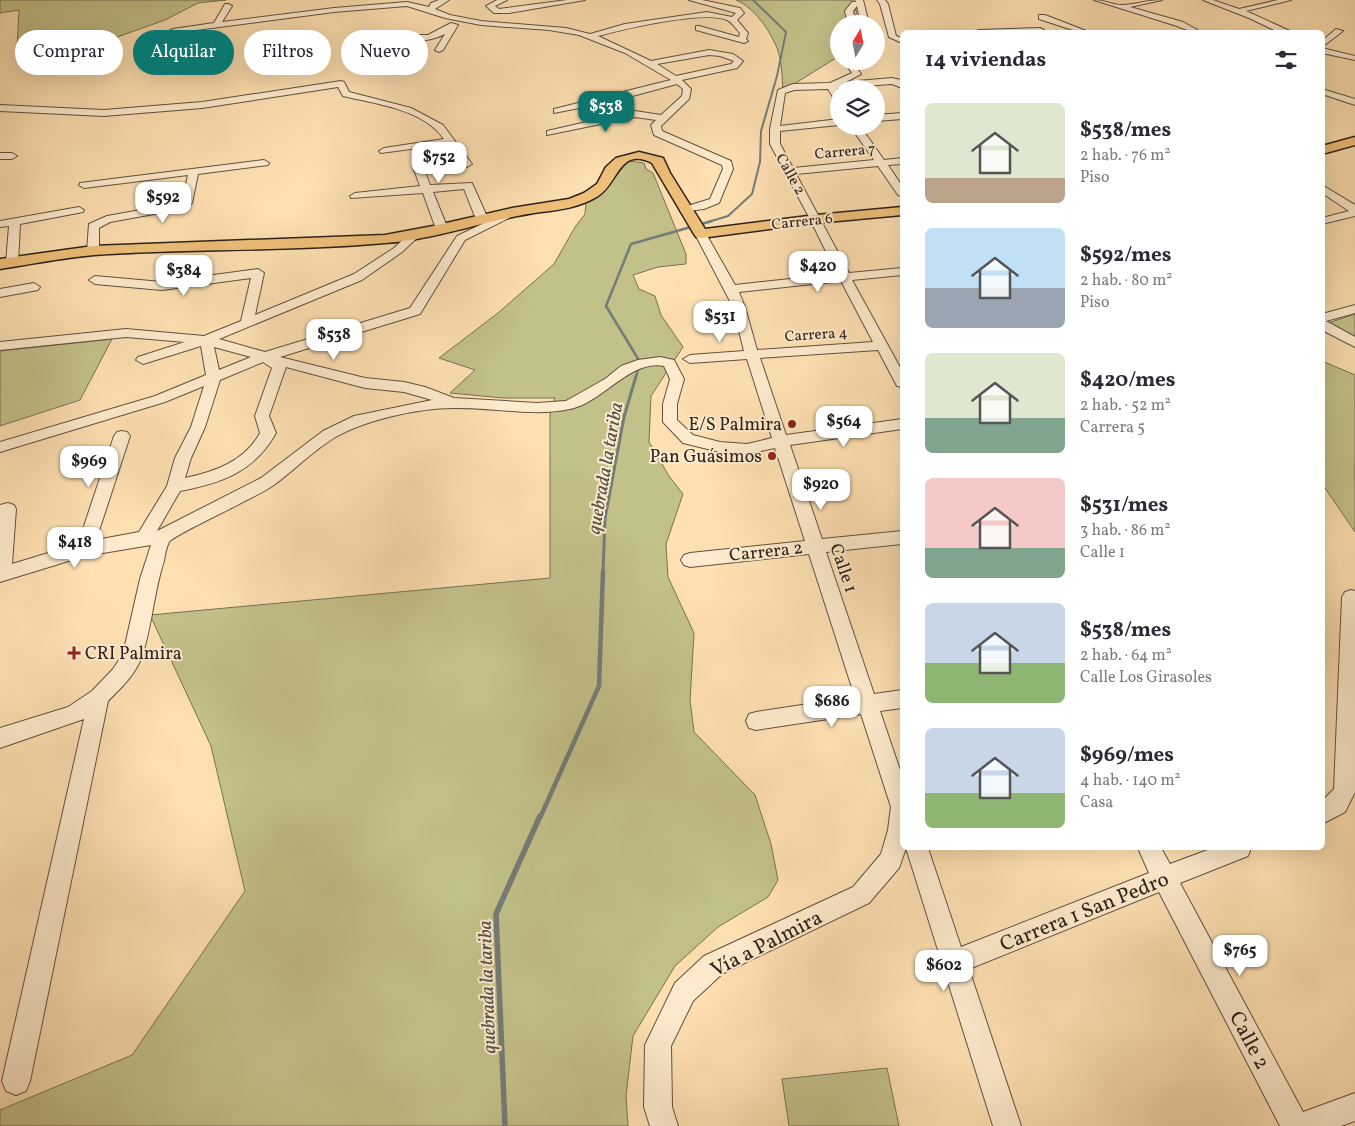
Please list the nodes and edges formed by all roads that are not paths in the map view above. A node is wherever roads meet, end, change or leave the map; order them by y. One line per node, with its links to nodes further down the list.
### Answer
1 (446, 0): 15 (street)
2 (503, 0): 3 (street)
3 (581, 0)
4 (693, 0): 20 (street)
5 (881, 0): 33 (street)
6 (1098, 0): 14 (street)
7 (1158, 0): 14 (street)
8 (1207, 0): 18 (street)
9 (1279, 0): 10 (street); 18 (street)
10 (1287, 0)
11 (405, 2): 15 (street); 23 (street)
12 (859, 2): 16 (street); 17 (street)
13 (228, 6): 23 (street)
14 (1124, 6): 22 (street)
15 (431, 10): 21 (street)
16 (851, 15)
17 (862, 15)
18 (1240, 15): 29 (street)
19 (1042, 17): 26 (street)
20 (733, 20): 24 (street); 31 (street)
21 (455, 22): 31 (street); 32 (street); 35 (street)
22 (1182, 24): 27 (street); 28 (street)
23 (219, 25): 25 (street)
24 (698, 28)
25 (181, 30)
26 (1079, 30)
27 (1166, 30)
28 (1193, 30)
29 (1275, 30)
30 (1339, 31): 34 (street)
31 (590, 36): 38 (street)
32 (428, 38)
33 (897, 40)
34 (1325, 41)
35 (439, 50)
36 (1325, 51): 37 (street)
37 (1355, 58)
38 (651, 64): 40 (street); 40 (street)
39 (854, 70): 41 (street)
40 (676, 80): 48 (street); 51 (street)
41 (844, 80)
42 (885, 82): 43 (street)
43 (900, 84)
44 (830, 86): 53 (street, Calle 2)
45 (1325, 92): 46 (street)
46 (1355, 102)
47 (0, 108): 56 (street)
48 (557, 111)
49 (900, 116): 50 (street)
50 (885, 117)
51 (662, 118): 54 (street); 73 (street)
52 (830, 123): 53 (street)
53 (775, 129): 66 (street, Calle 2)
54 (550, 134)
55 (861, 135): 64 (street)
56 (449, 141): 59 (street); 68 (street)
57 (1355, 141): 58 (main road)
58 (1325, 149)
59 (384, 150)
60 (0, 156): 61 (street)
61 (12, 156)
62 (900, 161): 64 (street, Carrera 7)
63 (264, 163): 65 (street)
64 (881, 163): 66 (street, Carrera 7); 69 (street)
65 (194, 171): 67 (street); 85 (street)
66 (790, 171): 78 (street, Calle 2)
67 (84, 185)
68 (428, 189): 71 (street); 77 (street); 82 (street)
69 (900, 190)
70 (1325, 190): 76 (street)
71 (355, 196)
72 (79, 210): 80 (street)
73 (685, 210): 75 (main road); 83 (main road)
74 (900, 211): 78 (main road, Carrera 6)
75 (513, 212): 77 (main road); 102 (street)
76 (1355, 212): 79 (street)
77 (482, 219): 82 (main road)
78 (816, 219): 83 (main road, Carrera 6); 88 (street, Calle 2)
79 (1325, 220)
80 (15, 222): 81 (street); 86 (street)
81 (0, 224)
82 (442, 229): 84 (main road)
83 (701, 234): 91 (street, Calle 1)
84 (414, 235): 85 (main road); 95 (street)
85 (93, 251): 86 (main road)
86 (6, 263)
87 (900, 271): 88 (street)
88 (844, 276): 91 (street); 100 (street, Calle 2)
89 (95, 280): 95 (street)
90 (34, 287): 92 (street)
91 (731, 289): 101 (street, Calle 1)
92 (0, 293)
93 (1355, 309): 94 (street)
94 (1326, 315)
95 (248, 323): 97 (street)
96 (1325, 326): 98 (street)
97 (206, 340): 99 (street); 102 (street); 104 (street); 105 (street)
98 (1355, 343)
99 (0, 346)
100 (882, 346): 101 (street, Carrera 4); 106 (street, Calle 2)
101 (752, 355): 103 (street, Carrera 4); 110 (street, Calle 1)
102 (264, 357): 105 (street); 107 (street); 112 (street)
103 (690, 359)
104 (143, 360)
105 (214, 378): 111 (street); 112 (street)
106 (900, 379)
107 (453, 402): 110 (street); 116 (street)
108 (900, 424): 110 (street)
109 (122, 436): 118 (street)
110 (782, 441): 117 (street, Calle 1)
111 (0, 447)
112 (175, 486): 115 (street)
113 (0, 511): 120 (street)
114 (900, 537): 117 (street, Carrera 2)
115 (144, 538): 116 (street); 118 (street)
116 (162, 538): 123 (street)
117 (816, 546): 119 (street, Carrera 2); 125 (street, Calle 1)
118 (85, 549): 121 (street)
119 (690, 560)
120 (0, 570)
121 (0, 575)
122 (1351, 598): 129 (street)
123 (99, 697): 127 (street); 136 (street)
124 (900, 699): 125 (street)
125 (869, 704): 126 (street); 128 (street, Calle 1)
126 (756, 721)
127 (0, 738)
128 (900, 801)
129 (1325, 812)
130 (900, 822): 138 (street, Vía a Palmira)
131 (918, 850): 135 (street)
132 (1149, 850): 134 (street, Calle 2)
133 (1235, 850): 134 (street, Carrera 1 San Pedro)
134 (1166, 879): 135 (street, Carrera 1 San Pedro); 140 (street, Calle 2)
135 (955, 962): 139 (street)
136 (16, 1081)
137 (1355, 1107): 141 (street)
138 (664, 1126)
139 (1007, 1126)
140 (1294, 1126)
141 (1302, 1126)

